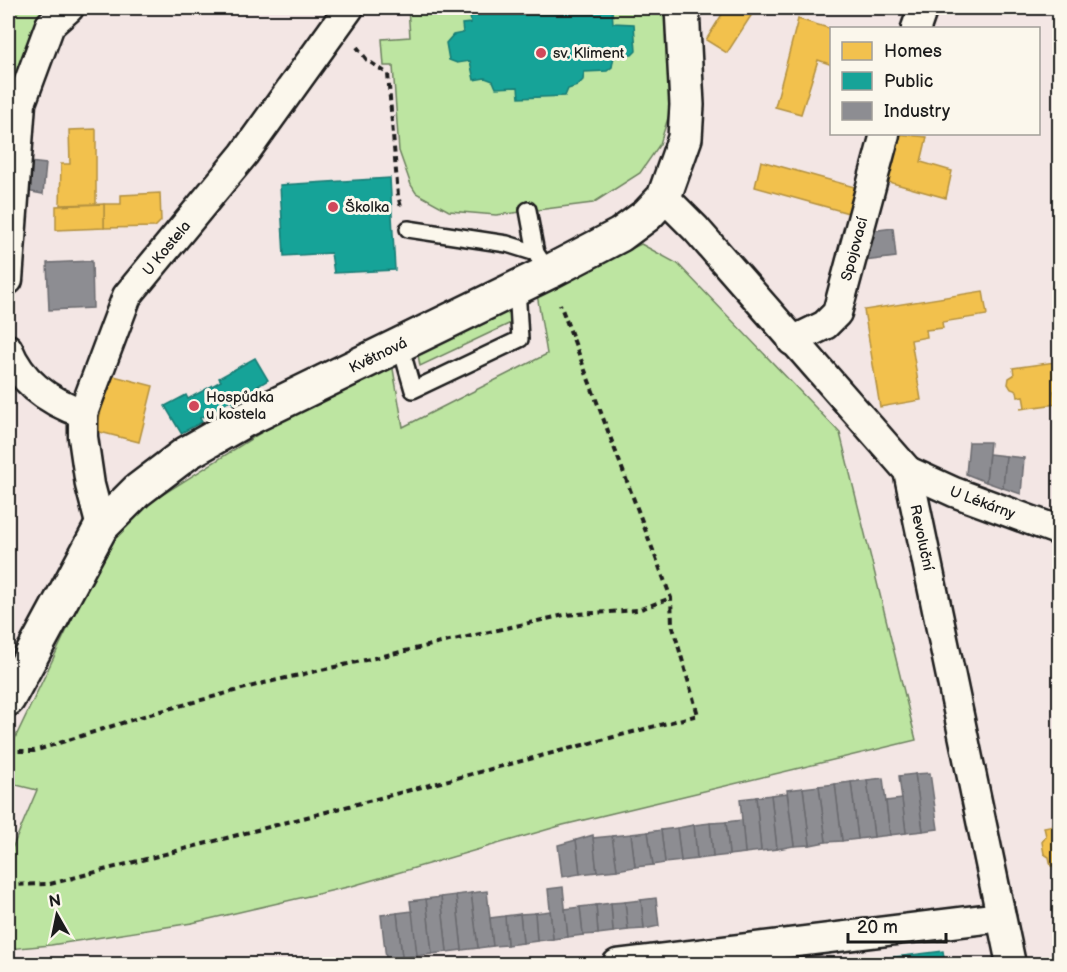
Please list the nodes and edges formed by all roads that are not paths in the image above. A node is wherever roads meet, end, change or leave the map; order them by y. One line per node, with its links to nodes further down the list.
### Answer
1 (69, 8): 11 (street)
2 (682, 8): 7 (street, Květnová)
3 (923, 8): 5 (street)
4 (346, 12): 16 (street, U Kostela)
5 (916, 27)
6 (885, 135): 13 (street, Spojovací)
7 (664, 197): 10 (street, Květnová); 13 (street, Revoluční)
8 (528, 210): 10 (lane)
9 (408, 229): 10 (lane)
10 (543, 262): 12 (street, Květnová)
11 (8, 280)
12 (517, 287): 14 (street, Květnová); 14 (lane)
13 (792, 341): 17 (street, Revoluční)
14 (400, 345): 18 (street, Květnová)
15 (8, 349): 16 (street)
16 (83, 413): 18 (street, U Kostela)
17 (908, 471): 19 (street, U Lékárny); 21 (street, Revoluční)
18 (101, 527): 20 (street, Květnová)
19 (1059, 531)
20 (8, 699)
21 (1001, 917): 22 (street); 24 (street, Revoluční)
22 (764, 956): 23 (street)
23 (617, 964)
24 (1011, 964)

